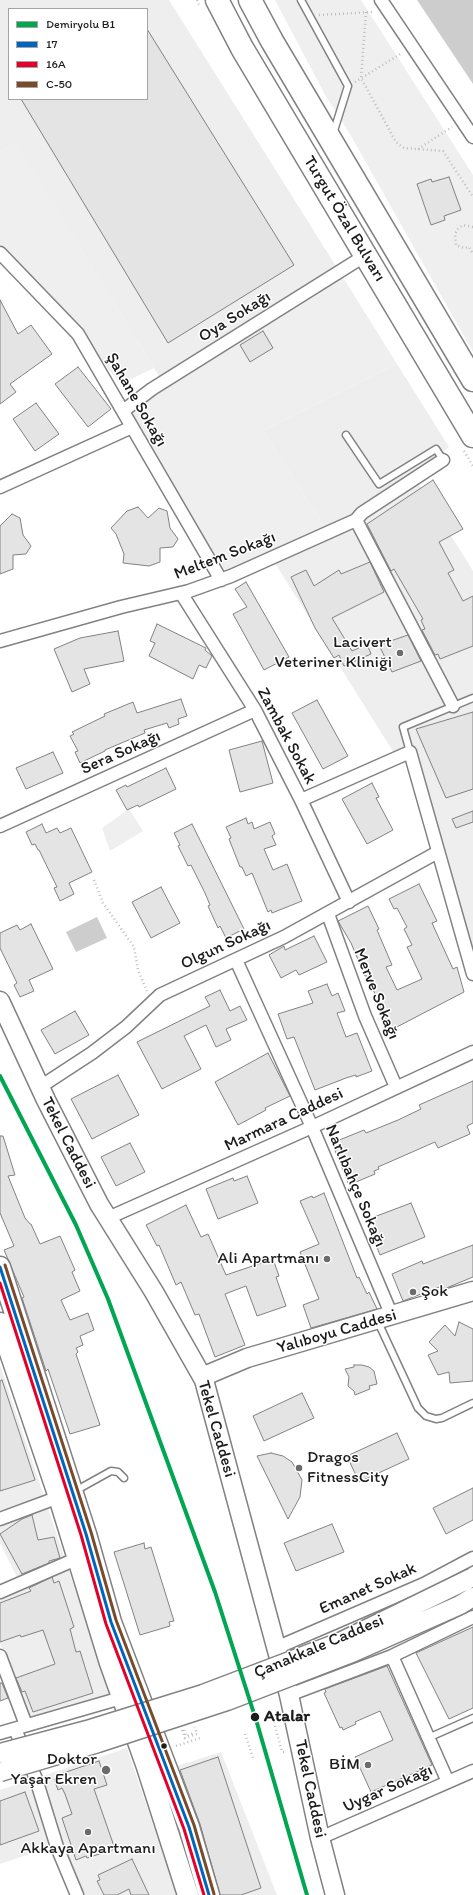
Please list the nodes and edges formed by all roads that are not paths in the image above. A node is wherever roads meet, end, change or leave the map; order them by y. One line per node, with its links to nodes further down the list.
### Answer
1 (217, 0): 7 (highway, Turgut Özal Bulvarı)
2 (250, 0): 6 (highway, Turgut Özal Bulvarı)
3 (301, 0): 6 (lane)
4 (381, 0): 5 (street)
5 (473, 137)
6 (331, 141): 9 (highway, Turgut Özal Bulvarı)
7 (366, 255): 10 (street, Oya Sokağı); 13 (highway, Turgut Özal Bulvarı)
8 (2, 258): 10 (street, Şahane Sokağı)
9 (473, 380)
10 (123, 411): 11 (street, Şahane Sokağı)
11 (132, 427): 15 (street); 17 (street, Şahane Sokağı)
12 (346, 434): 14 (lane)
13 (473, 436)
14 (443, 460): 16 (street, Meltem Sokağı)
15 (0, 487)
16 (356, 520): 17 (street, Meltem Sokağı); 21 (street)
17 (221, 580): 18 (street, Meltem Sokağı)
18 (181, 593): 19 (street, Meltem Sokağı); 22 (street, Zambak Sokak)
19 (0, 642)
20 (473, 698): 21 (lane)
21 (453, 706): 23 (lane)
22 (255, 710): 24 (street, Zambak Sokak); 25 (street, Sera Sokağı)
23 (410, 752): 24 (street); 26 (street)
24 (301, 800): 27 (street, Zambak Sokak)
25 (0, 826)
26 (438, 852): 27 (street, Olgun Sokağı); 30 (street)
27 (349, 902): 28 (street, Olgun Sokağı)
28 (328, 914): 29 (street, Olgun Sokağı); 34 (street, Merve Sokağı)
29 (236, 960): 33 (street, Olgun Sokağı); 35 (street, Narlıbahçe Sokağı)
30 (473, 974)
31 (0, 1001): 33 (street, Tekel Caddesi)
32 (473, 1052): 34 (street, Marmara Caddesi)
33 (40, 1087): 36 (street, Tekel Caddesi)
34 (396, 1087): 35 (street, Marmara Caddesi)
35 (312, 1127): 36 (street, Marmara Caddesi); 39 (street, Narlıbahçe Sokağı)
36 (108, 1218): 41 (street, Tekel Caddesi)
37 (0, 1267): 44 (main road)
38 (473, 1291): 39 (street, Yalıboyu Caddesi)
39 (384, 1317): 41 (street, Yalıboyu Caddesi); 42 (lane)
40 (0, 1323): 44 (main road)
41 (204, 1380): 52 (street, Tekel Caddesi)
42 (473, 1403)
43 (124, 1478): 44 (lane)
44 (66, 1494): 45 (street); 46 (main road)
45 (0, 1519)
46 (84, 1556): 49 (street); 56 (main road)
47 (473, 1558): 52 (street, Emanet Sokak)
48 (473, 1576): 61 (street, Çanakkale Caddesi, bridge)
49 (0, 1592)
50 (473, 1597): 63 (street, Çanakkale Caddesi, bridge)
51 (473, 1617): 54 (street)
52 (276, 1648): 55 (street, Tekel Caddesi)
53 (0, 1656): 58 (street)
54 (392, 1656): 55 (street); 60 (street, Uygar Sokağı)
55 (289, 1694): 65 (street, Tekel Caddesi)
56 (130, 1696): 58 (street); 67 (main road); 68 (main road)
57 (473, 1718): 60 (lane)
58 (21, 1727): 59 (street); 66 (street)
59 (0, 1733)
60 (428, 1738): 64 (street, Uygar Sokağı)
61 (0, 1753)
62 (473, 1771): 64 (street, Uygar Sokağı)
63 (0, 1772)
64 (448, 1782): 65 (street, Uygar Sokağı)
65 (320, 1838): 69 (street, Tekel Caddesi)
66 (77, 1895)
67 (188, 1895)
68 (209, 1895)
69 (335, 1895)

